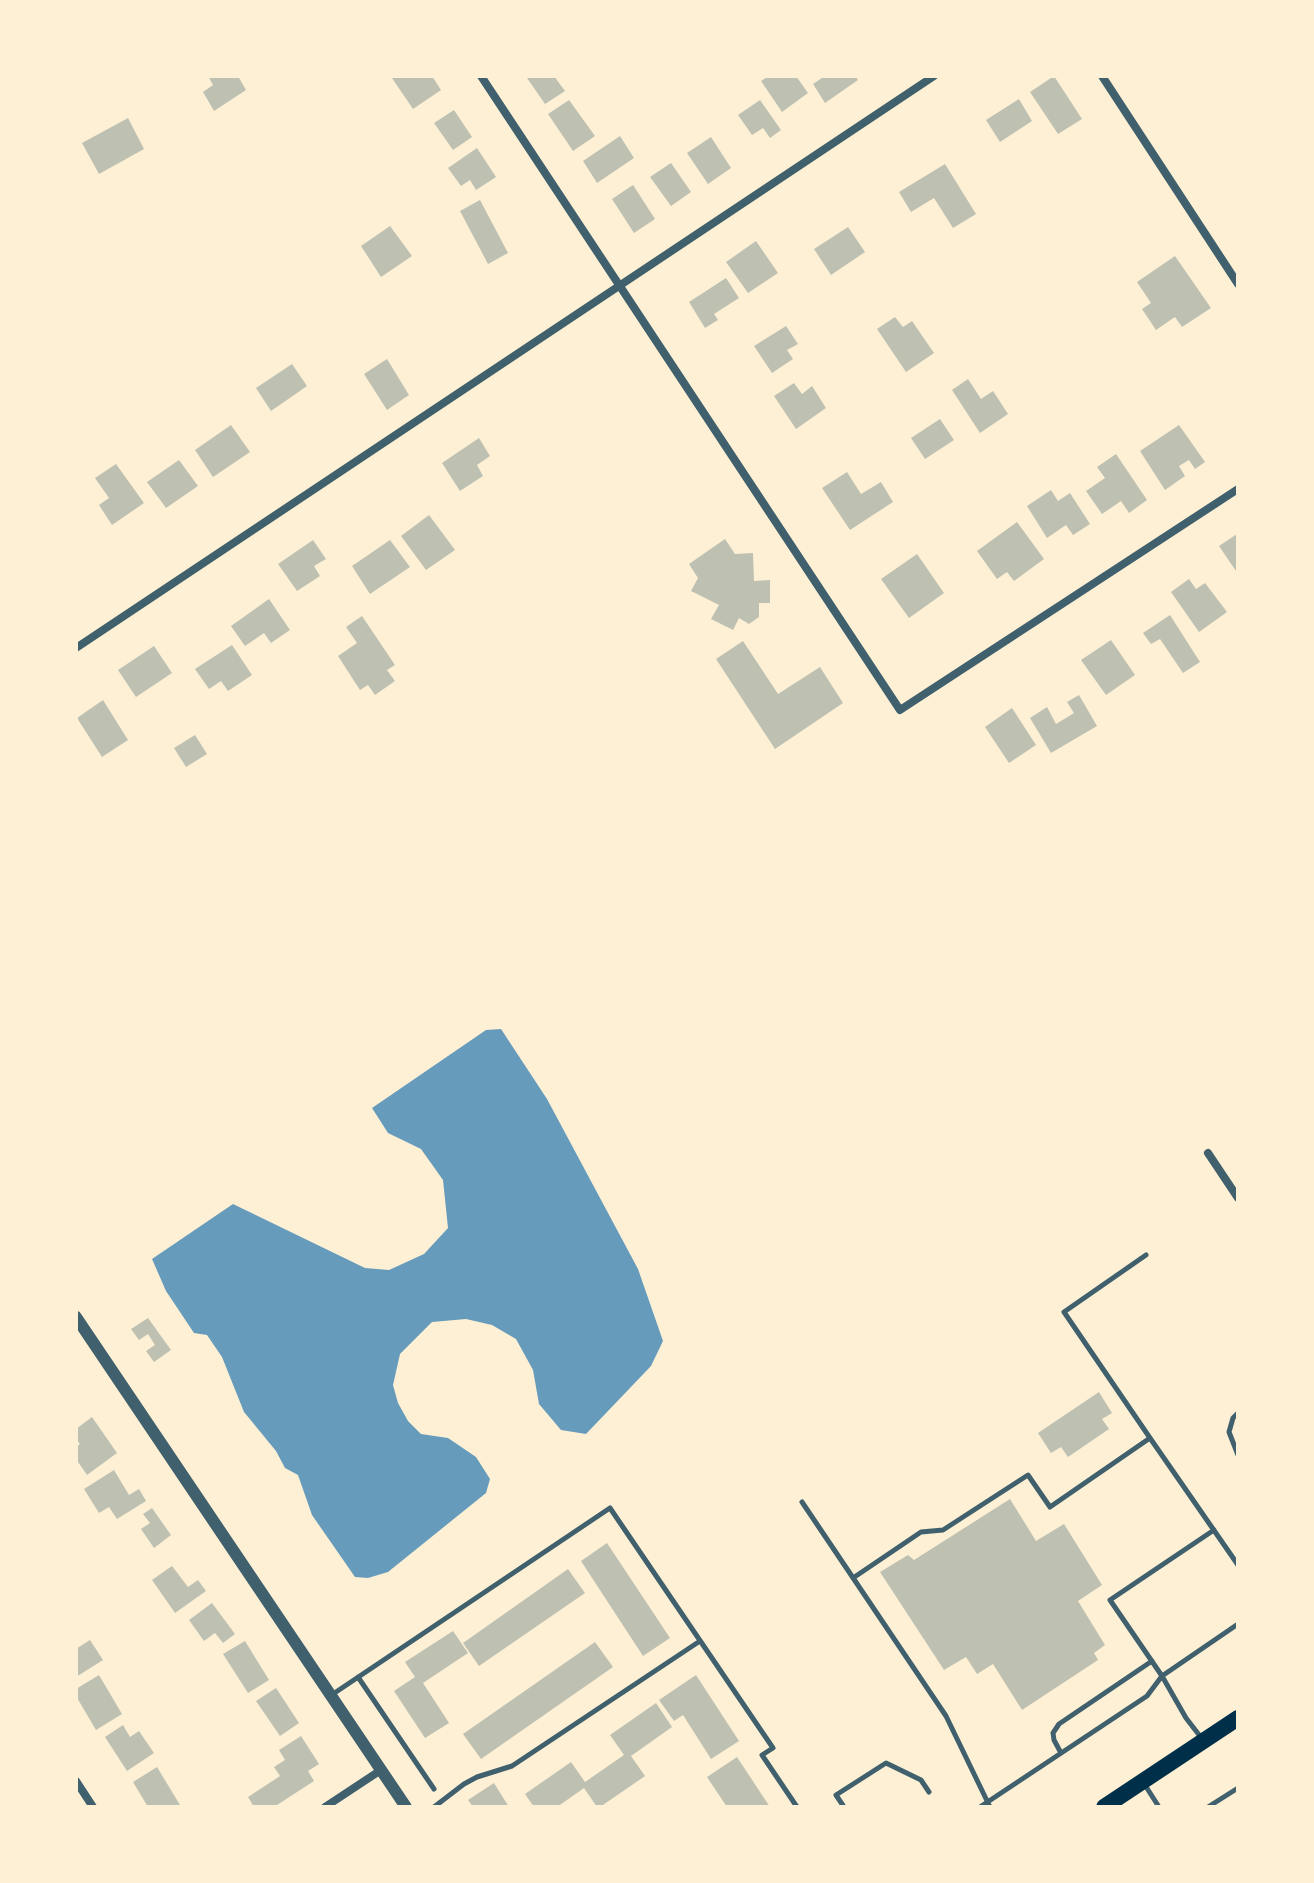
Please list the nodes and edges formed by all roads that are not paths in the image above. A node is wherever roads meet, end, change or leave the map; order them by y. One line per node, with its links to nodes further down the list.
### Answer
1 (481, 76): 5 (street)
2 (934, 76): 5 (street)
3 (1102, 76): 4 (street)
4 (1238, 284)
5 (619, 285): 6 (street); 7 (street)
6 (1238, 489)
7 (76, 648)
8 (1208, 1153): 9 (street)
9 (1238, 1198)
10 (1146, 1255): 13 (lane)
11 (76, 1317): 24 (street)
12 (1238, 1413): 14 (lane)
13 (1150, 1438): 16 (lane); 18 (lane)
14 (1238, 1455)
15 (802, 1502): 18 (lane)
16 (1214, 1530): 17 (lane); 21 (lane)
17 (1238, 1565)
18 (853, 1578): 34 (lane)
19 (1238, 1624): 22 (lane)
20 (700, 1641): 23 (lane); 38 (lane); 39 (lane)
21 (1152, 1661): 22 (lane); 27 (lane)
22 (1162, 1676): 26 (lane); 27 (lane)
23 (358, 1677): 24 (lane); 32 (lane)
24 (331, 1696): 28 (street)
25 (1238, 1718): 26 (main road)
26 (1203, 1741): 30 (main road)
27 (1061, 1753): 34 (lane)
28 (381, 1770): 36 (street); 37 (street)
29 (76, 1781): 35 (street)
30 (1142, 1782): 42 (main road); 43 (lane)
31 (1238, 1788): 44 (lane)
32 (434, 1789)
33 (929, 1792): 40 (lane)
34 (989, 1804): 41 (lane)
35 (93, 1807)
36 (325, 1807)
37 (406, 1807)
38 (434, 1807)
39 (797, 1807)
40 (844, 1807)
41 (980, 1807)
42 (1104, 1807)
43 (1159, 1807)
44 (1208, 1807)

